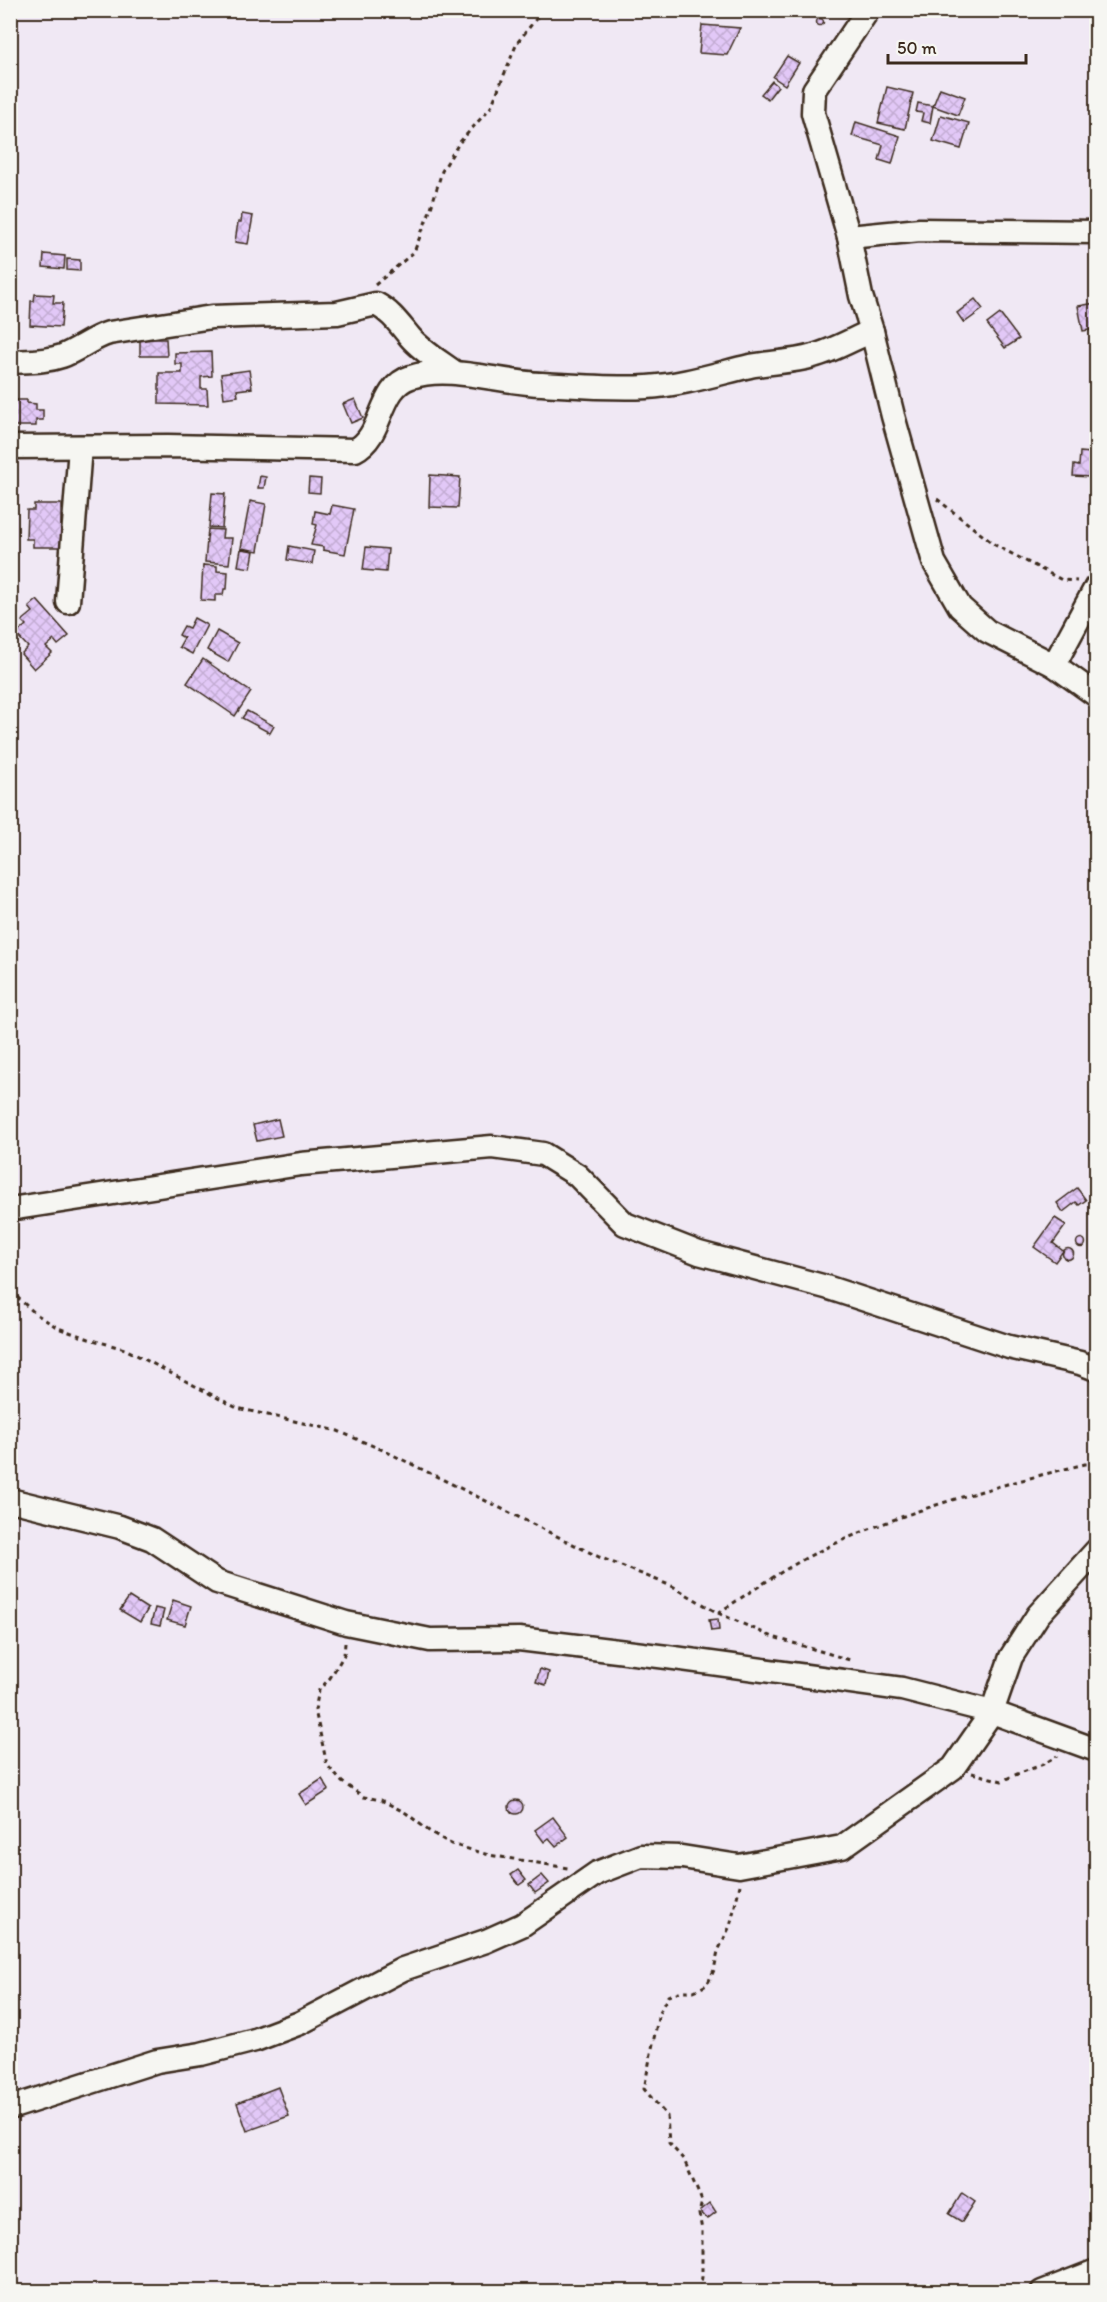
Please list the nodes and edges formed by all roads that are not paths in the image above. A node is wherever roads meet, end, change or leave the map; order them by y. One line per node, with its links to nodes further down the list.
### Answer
1 (868, 10): 3 (street)
2 (1096, 232): 3 (street)
3 (849, 237): 4 (street)
4 (872, 331): 6 (street); 11 (street)
5 (10, 362): 6 (street)
6 (456, 374): 8 (street)
7 (10, 447): 8 (street)
8 (80, 447): 10 (street)
9 (1091, 584): 11 (street)
10 (68, 602)
11 (1054, 665): 12 (street)
12 (1096, 695)
13 (10, 1209): 14 (street)
14 (1096, 1369)
15 (10, 1500): 17 (street)
16 (1096, 1551): 17 (street)
17 (992, 1712): 18 (street); 19 (street)
18 (1090, 1748)
19 (10, 2108)
20 (1096, 2271): 21 (street)
21 (1042, 2292)

